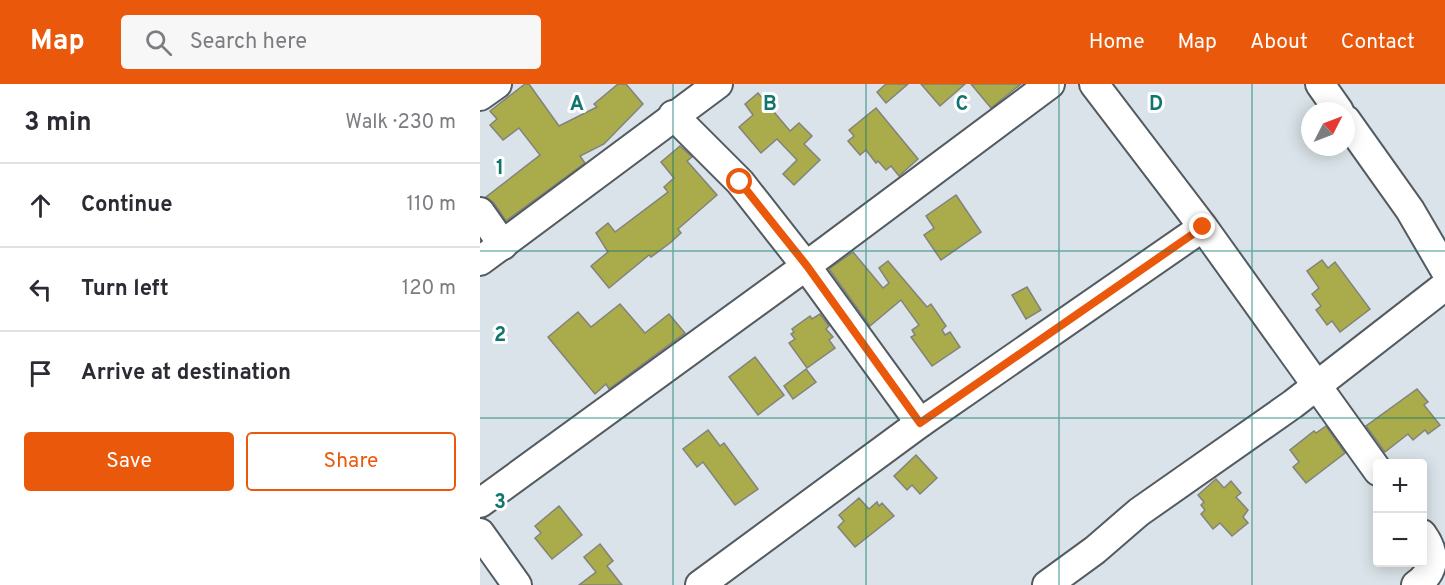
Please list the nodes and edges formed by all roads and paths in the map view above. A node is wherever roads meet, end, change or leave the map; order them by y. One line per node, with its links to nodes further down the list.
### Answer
1 (497, 84): 6 (street)
2 (718, 84): 8 (street)
3 (1050, 84): 13 (street)
4 (1094, 84): 11 (street)
5 (1320, 84): 7 (street)
6 (480, 96)
7 (1333, 102)
8 (673, 115): 12 (street); 13 (street)
9 (1355, 133): 14 (street)
10 (480, 212): 12 (street)
11 (1203, 227): 16 (street); 17 (street)
12 (491, 253)
13 (807, 266): 17 (street); 19 (street)
14 (1445, 270)
15 (1445, 286): 16 (street)
16 (1315, 384): 18 (street); 24 (street)
17 (920, 423): 23 (street)
18 (1373, 465)
19 (480, 503)
20 (480, 533): 22 (street)
21 (1427, 541): 25 (street)
22 (517, 585)
23 (700, 585)
24 (1047, 585)
25 (1416, 585)

